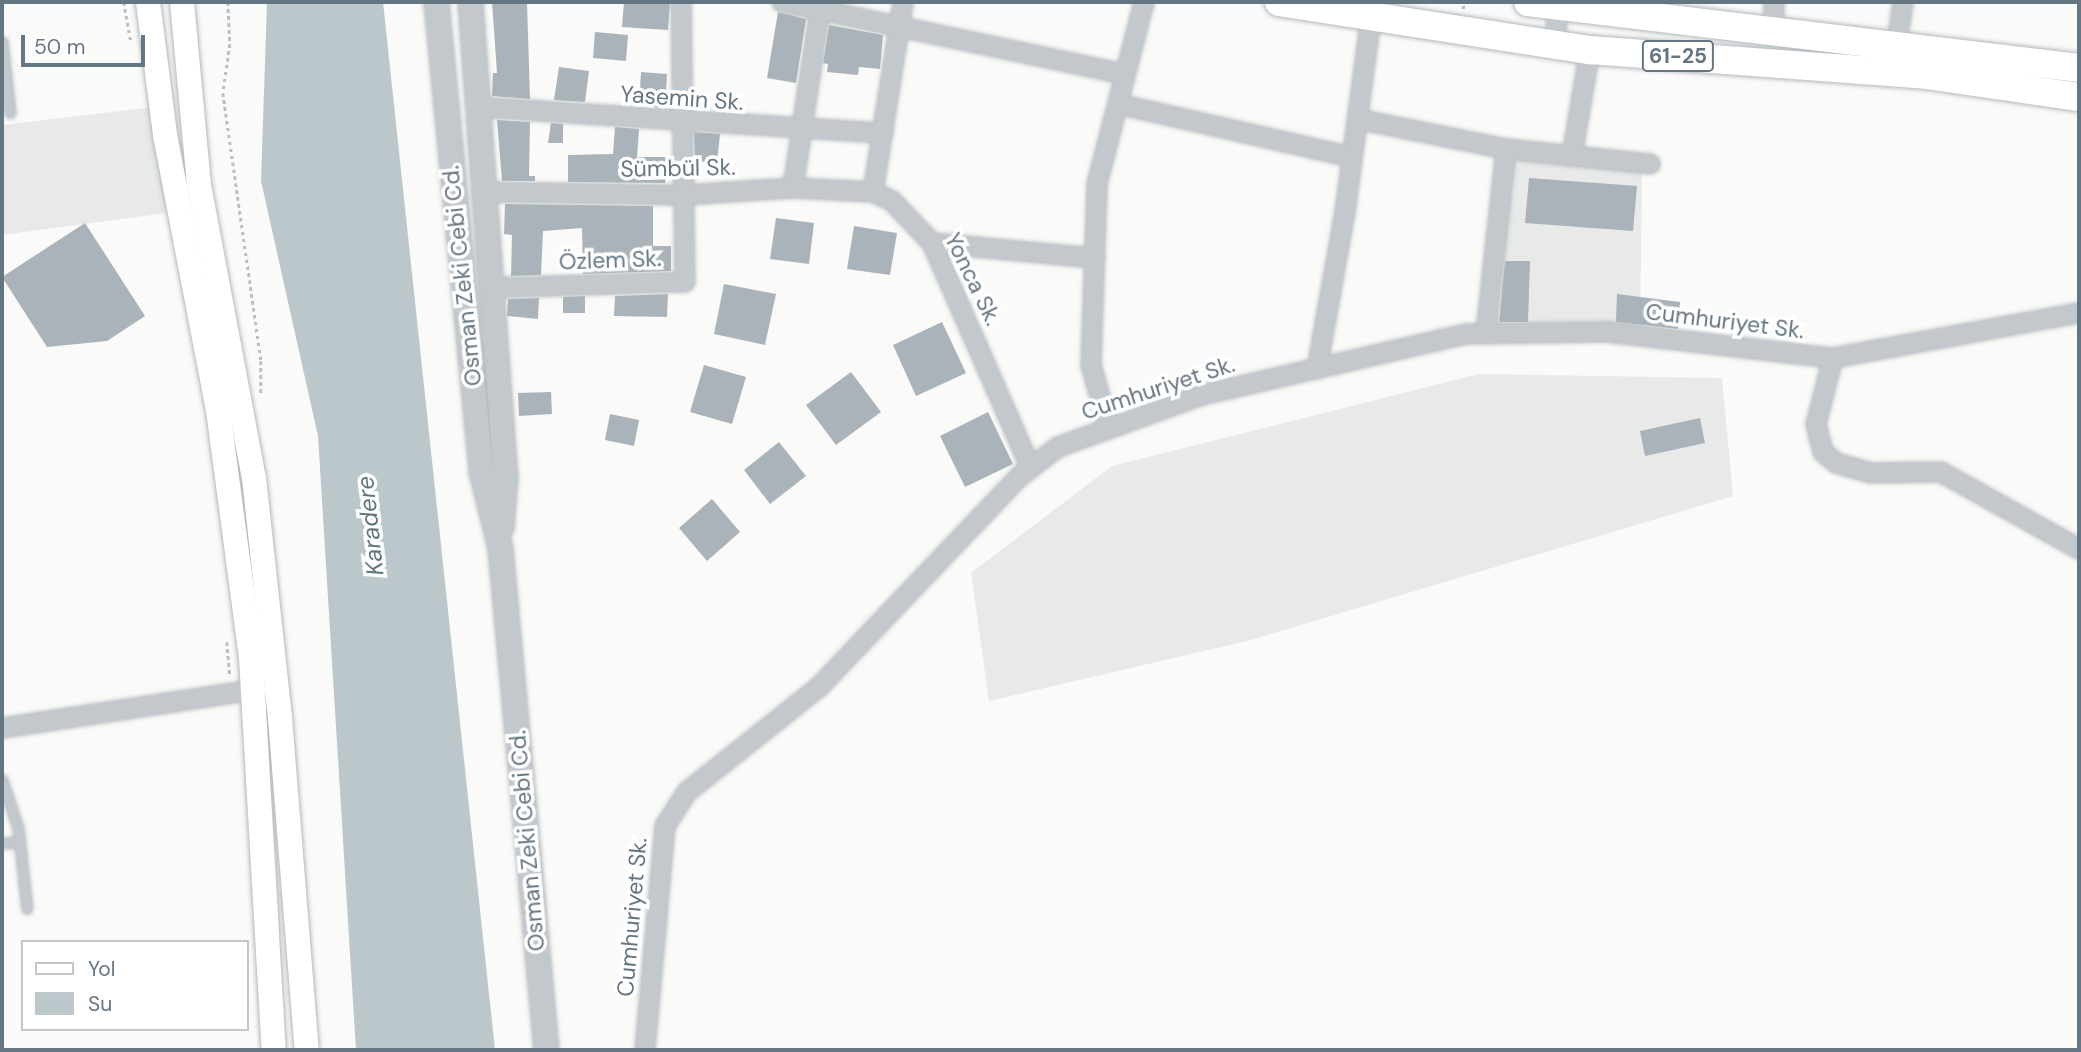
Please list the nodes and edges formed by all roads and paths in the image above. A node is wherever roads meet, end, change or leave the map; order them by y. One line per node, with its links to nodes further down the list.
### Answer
1 (124, 2): 23 (path)
2 (148, 2): 55 (main road)
3 (182, 2): 62 (main road)
4 (228, 2): 49 (path)
5 (436, 2): 52 (street, Osman Zeki Cebi Cd.)
6 (470, 2): 28 (street, Osman Zeki Cebi Cd.)
7 (681, 2): 31 (street)
8 (782, 2): 15 (street)
9 (903, 2): 18 (street)
10 (1144, 2): 25 (street)
11 (1279, 2): 17 (main road, 61-25)
12 (1528, 2): 14 (main road, 61-25)
13 (1903, 2): 20 (street)
14 (1561, 4): 16 (main road, 61-25); 21 (street)
15 (820, 10): 18 (street); 32 (street)
16 (1774, 15): 20 (main road, 61-25)
17 (1371, 18): 21 (main road, 61-25); 30 (street)
18 (899, 26): 25 (street); 33 (street)
19 (2, 42): 29 (lane)
20 (1897, 43): 24 (main road, 61-25)
21 (1553, 44): 22 (main road, 61-25)
22 (1590, 50): 26 (main road, 61-25); 35 (street)
23 (132, 52)
24 (2079, 68)
25 (1125, 74): 27 (street)
26 (2079, 97)
27 (1118, 104): 36 (street); 43 (street)
28 (479, 107): 31 (street, Yasemin Sk.); 39 (street, Osman Zeki Cebi Cd.)
29 (9, 113)
30 (1357, 119): 34 (street); 36 (street)
31 (682, 123): 32 (street, Yasemin Sk.); 41 (street)
32 (802, 129): 33 (street, Yasemin Sk.); 38 (street)
33 (883, 133): 40 (street)
34 (1506, 149): 35 (street); 46 (street)
35 (1572, 156): 37 (street)
36 (1352, 158): 48 (street)
37 (1650, 164)
38 (793, 188): 40 (street, Sümbül Sk.); 41 (street, Sümbül Sk.)
39 (484, 192): 41 (street, Sümbül Sk.); 44 (street, Osman Zeki Cebi Cd.)
40 (873, 192): 42 (street, Yonca Sk.)
41 (682, 195): 44 (street, Özlem Sk.)
42 (932, 243): 43 (street); 51 (street, Yonca Sk.)
43 (1095, 258): 50 (street)
44 (491, 288): 52 (street, Osman Zeki Cebi Cd.)
45 (2079, 313): 47 (street, Cumhuriyet Sk.)
46 (1486, 334): 47 (street, Cumhuriyet Sk.); 48 (street, Cumhuriyet Sk.)
47 (1833, 358): 53 (street)
48 (1317, 369): 50 (street, Cumhuriyet Sk.)
49 (261, 398)
50 (1109, 429): 51 (street, Cumhuriyet Sk.)
51 (1031, 468): 64 (street, Cumhuriyet Sk.)
52 (500, 548): 63 (street, Osman Zeki Cebi Cd.)
53 (2079, 549)
54 (226, 629): 55 (path)
55 (242, 692): 56 (street); 61 (main road)
56 (2, 728)
57 (2, 780): 58 (lane)
58 (20, 842): 59 (lane); 60 (lane)
59 (2, 844)
60 (27, 909)
61 (273, 1050)
62 (307, 1050)
63 (546, 1050)
64 (645, 1050)

